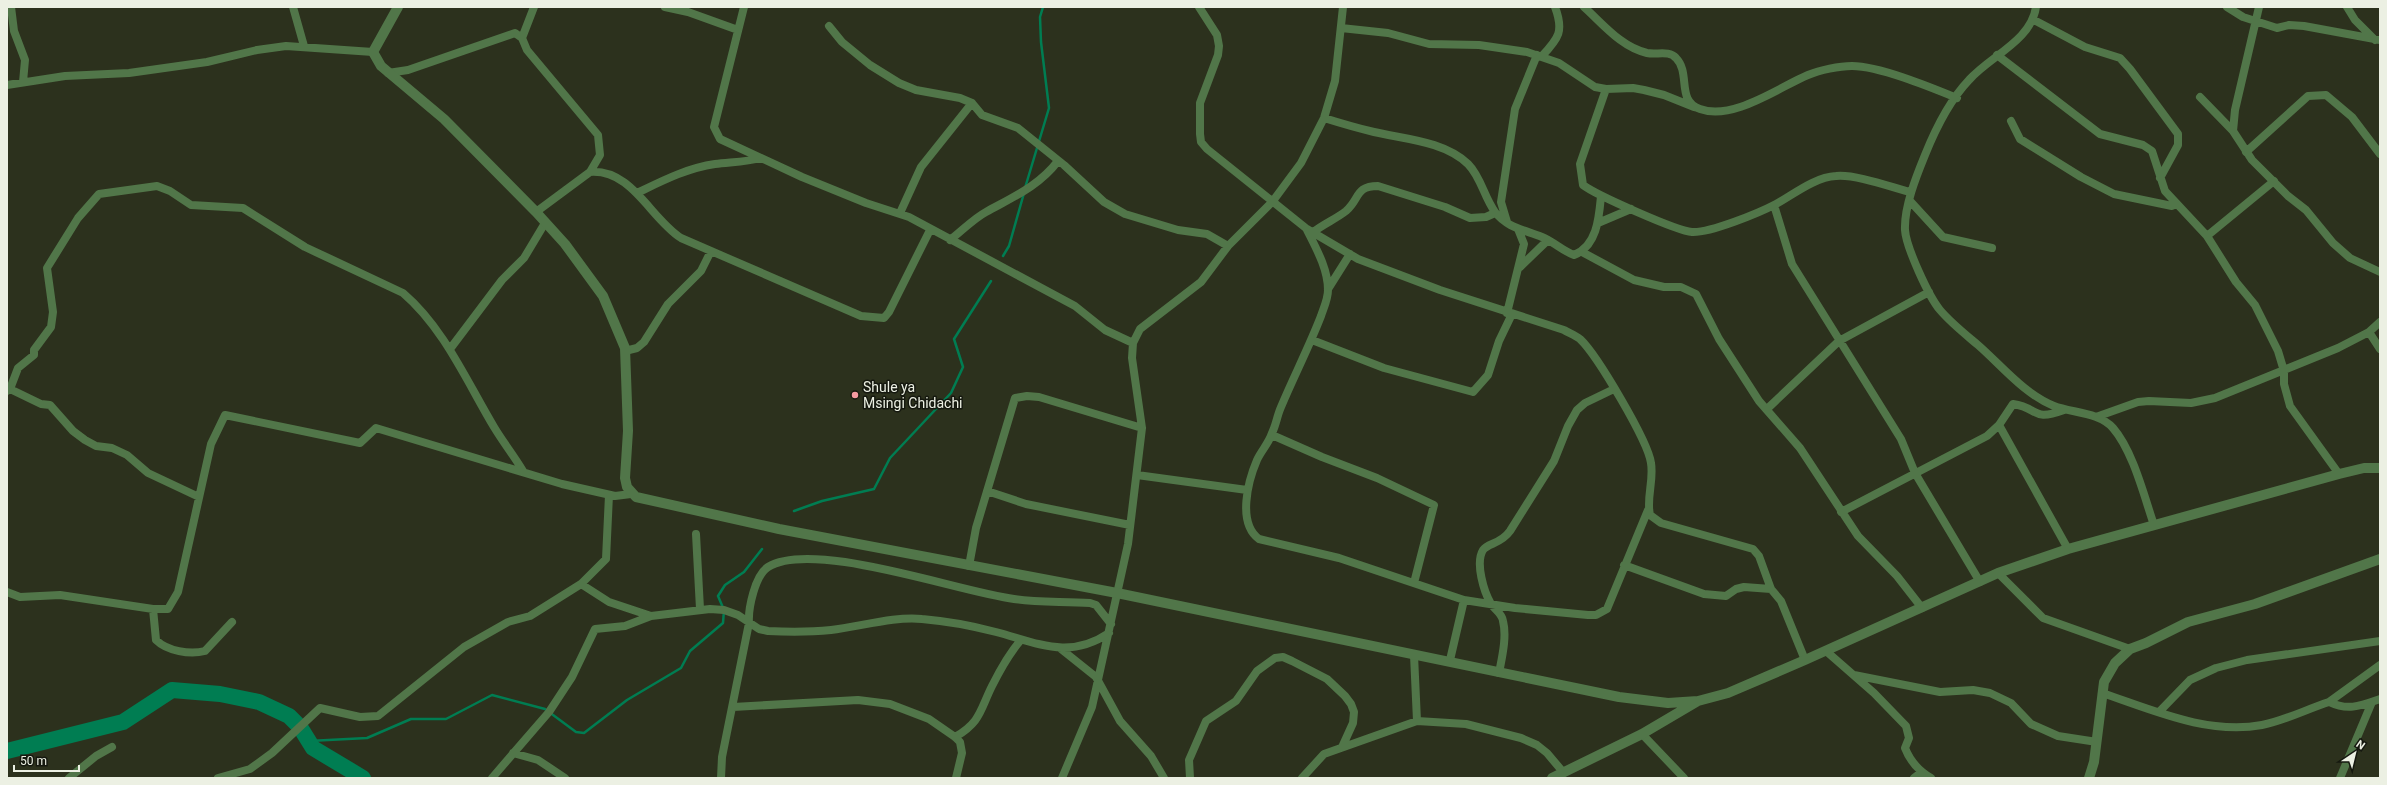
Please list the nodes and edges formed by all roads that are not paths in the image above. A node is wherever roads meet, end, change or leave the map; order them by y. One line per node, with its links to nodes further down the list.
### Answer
1 (11, 7): 27 (street)
2 (293, 7): 22 (street)
3 (398, 7): 23 (street)
4 (534, 7): 20 (street)
5 (665, 7): 19 (street)
6 (744, 7): 19 (street)
7 (1199, 7): 49 (street)
8 (1343, 7): 18 (street)
9 (1555, 7): 24 (street)
10 (1584, 7): 29 (street)
11 (2036, 7): 15 (street)
12 (2227, 7): 16 (street)
13 (2259, 7): 16 (street)
14 (2347, 7): 21 (street)
15 (2034, 20): 25 (street); 44 (street)
16 (2255, 20): 21 (street); 38 (street)
17 (829, 26): 34 (street)
18 (1341, 28): 24 (street); 36 (street)
19 (738, 30): 41 (street)
20 (522, 38): 26 (street); 43 (street)
21 (2377, 40)
22 (304, 46): 23 (street); 27 (street)
23 (373, 52): 26 (street)
24 (1539, 55): 30 (street); 58 (street)
25 (1997, 56): 33 (street); 44 (street)
26 (388, 73): 54 (street)
27 (23, 82): 28 (street)
28 (7, 85)
29 (1683, 85): 31 (street); 35 (street)
30 (1606, 89): 31 (street); 48 (street)
31 (1670, 97): 35 (street)
32 (2200, 97): 38 (street)
33 (1956, 98): 35 (street); 46 (street)
34 (972, 103): 42 (street); 55 (street)
35 (1695, 107)
36 (1324, 118): 49 (street); 56 (street)
37 (2011, 121): 51 (street)
38 (2233, 131): 39 (street)
39 (2246, 152): 40 (street); 45 (street)
40 (2380, 154)
41 (761, 158): 47 (street); 55 (street)
42 (1058, 161): 64 (street); 66 (street)
43 (590, 172): 47 (street); 54 (street)
44 (2160, 178): 51 (street)
45 (2274, 181): 63 (street); 72 (street)
46 (1910, 192): 50 (street); 52 (street)
47 (637, 193): 68 (street)
48 (1601, 196): 53 (street); 59 (street)
49 (1273, 201): 62 (street); 66 (street)
50 (1910, 202): 67 (street); 74 (street)
51 (2176, 204): 63 (street)
52 (1774, 205): 53 (street); 79 (street)
53 (1631, 208): 59 (street)
54 (536, 212): 57 (street)
55 (900, 213): 61 (street)
56 (1496, 213): 58 (street); 62 (street)
57 (545, 223): 81 (street); 83 (street)
58 (1507, 223): 60 (street)
59 (1598, 223): 69 (street)
60 (1518, 229): 65 (street); 71 (street)
61 (930, 230): 64 (street); 68 (street)
62 (1309, 231): 70 (street); 73 (street)
63 (2207, 236): 84 (street)
64 (950, 240): 80 (street)
65 (1548, 240): 69 (street); 71 (street)
66 (1228, 246): 80 (street)
67 (1992, 248)
68 (711, 251): 83 (street)
69 (1582, 252): 87 (street)
70 (1350, 254): 73 (street); 75 (street)
71 (1518, 269): 75 (street)
72 (2380, 272)
73 (1328, 289): 78 (street)
74 (1929, 292): 79 (street); 88 (street)
75 (1510, 313): 78 (street); 85 (street)
76 (2380, 322): 77 (street)
77 (2369, 332): 82 (street); 84 (street)
78 (1312, 340): 92 (street)
79 (1839, 341): 87 (street); 95 (street)
80 (1132, 344): 91 (street)
81 (450, 349): 86 (street); 94 (street)
82 (2380, 349)
83 (625, 351): 100 (street)
84 (2284, 371): 89 (street); 96 (street)
85 (1614, 389): 103 (street); 120 (street)
86 (8, 390): 102 (street)
87 (1767, 409): 104 (street)
88 (2064, 410): 89 (street); 90 (street)
89 (2096, 417): 106 (street)
90 (1999, 425): 95 (street); 108 (street)
91 (1142, 428): 97 (street); 99 (street)
92 (1272, 435): 98 (street); 114 (street)
93 (2380, 468): 96 (street)
94 (523, 471): 101 (street); 102 (street)
95 (1915, 473): 104 (street); 113 (street)
96 (2339, 474): 106 (street)
97 (1137, 475): 98 (street); 105 (street)
98 (1247, 490): 114 (street)
99 (987, 491): 105 (street); 111 (street)
100 (631, 494): 101 (street); 111 (street)
101 (609, 495): 115 (street)
102 (199, 497): 123 (street)
103 (1648, 510): 110 (street); 116 (street)
104 (1841, 512): 121 (street)
105 (1130, 525): 118 (street)
106 (2154, 525): 108 (street)
107 (696, 534): 122 (street)
108 (2068, 549): 112 (street)
109 (2380, 560): 132 (street)
110 (1624, 565): 116 (street); 120 (street)
111 (969, 566): 118 (street)
112 (1998, 573): 113 (street); 132 (street)
113 (1980, 582): 121 (street)
114 (1414, 583): 119 (street)
115 (581, 584): 124 (street); 154 (street)
116 (1772, 588): 136 (street)
117 (7, 592): 123 (street)
118 (1117, 592): 127 (street); 134 (street)
119 (1464, 600): 120 (street); 135 (street)
120 (1491, 604): 138 (street)
121 (1922, 608): 133 (street)
122 (700, 609): 124 (street); 126 (street)
123 (153, 610): 125 (street)
124 (651, 616): 153 (street)
125 (232, 622)
126 (749, 623): 127 (street); 129 (street); 145 (street)
127 (1111, 624): 128 (street)
128 (1109, 633): 131 (street); 140 (street)
129 (1020, 641): 131 (street); 149 (street)
130 (2380, 641): 146 (street)
131 (1061, 649): 140 (street)
132 (2130, 649): 141 (street)
133 (1826, 651): 136 (street); 139 (street)
134 (1414, 656): 135 (street); 147 (street)
135 (1450, 660): 138 (street)
136 (1805, 660): 142 (street)
137 (2380, 665): 144 (street)
138 (1499, 673): 142 (street)
139 (1854, 675): 150 (street); 156 (street)
140 (1098, 683): 164 (street); 165 (street)
141 (2102, 693): 146 (street); 150 (street)
142 (1698, 701): 148 (street)
143 (2376, 701): 144 (street); 173 (street)
144 (2328, 702): 146 (street)
145 (733, 707): 149 (street); 162 (street)
146 (2158, 712)
147 (1416, 721): 151 (street); 155 (street)
148 (1642, 734): 155 (street); 169 (street)
149 (955, 737): 163 (street)
150 (2097, 742): 172 (street)
151 (1343, 745): 166 (street); 167 (street)
152 (112, 747): 157 (street)
153 (513, 753): 160 (street); 161 (street)
154 (250, 769): 158 (street); 159 (street)
155 (1563, 772): 168 (street)
156 (1922, 772): 170 (street); 171 (street)
157 (69, 778)
158 (218, 778)
159 (249, 778)
160 (492, 778)
161 (565, 778)
162 (721, 778)
163 (956, 778)
164 (1062, 778)
165 (1164, 778)
166 (1190, 778)
167 (1302, 778)
168 (1552, 778)
169 (1684, 778)
170 (1914, 778)
171 (1931, 778)
172 (2089, 778)
173 (2340, 778)

